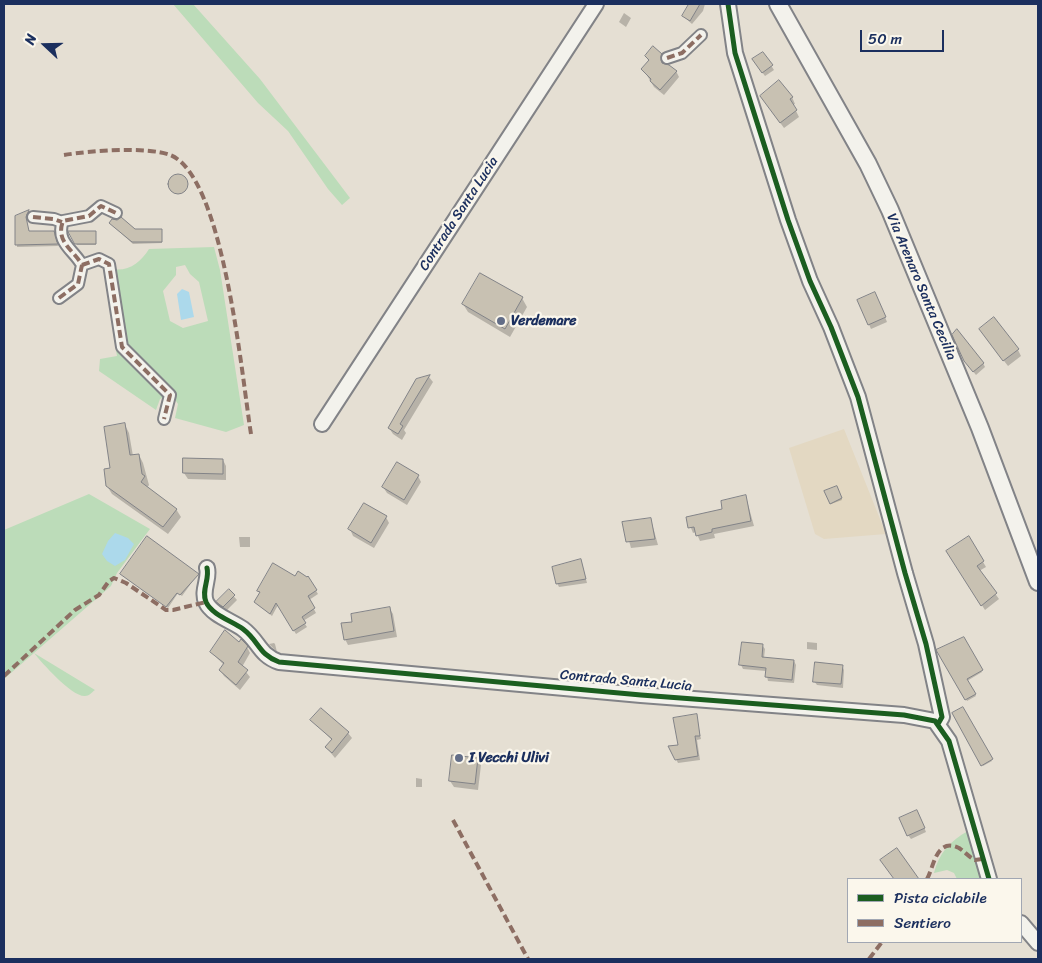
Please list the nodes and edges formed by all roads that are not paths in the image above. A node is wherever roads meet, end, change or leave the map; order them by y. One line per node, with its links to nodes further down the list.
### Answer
1 (596, 4): 12 (street, Contrada Santa Lucia)
2 (728, 4): 15 (street)
3 (778, 4): 14 (street, Via Arenaro Santa Cecilia)
4 (701, 35): 5 (street)
5 (667, 58)
6 (116, 212): 8 (street)
7 (33, 217): 8 (street)
8 (62, 222): 9 (street)
9 (82, 265): 10 (street); 11 (street)
10 (59, 298)
11 (164, 419)
12 (322, 424)
13 (207, 568): 15 (street, Contrada Santa Lucia)
14 (1038, 582)
15 (938, 724): 16 (street)
16 (989, 878)
17 (1022, 924): 18 (street)
18 (1038, 943)

